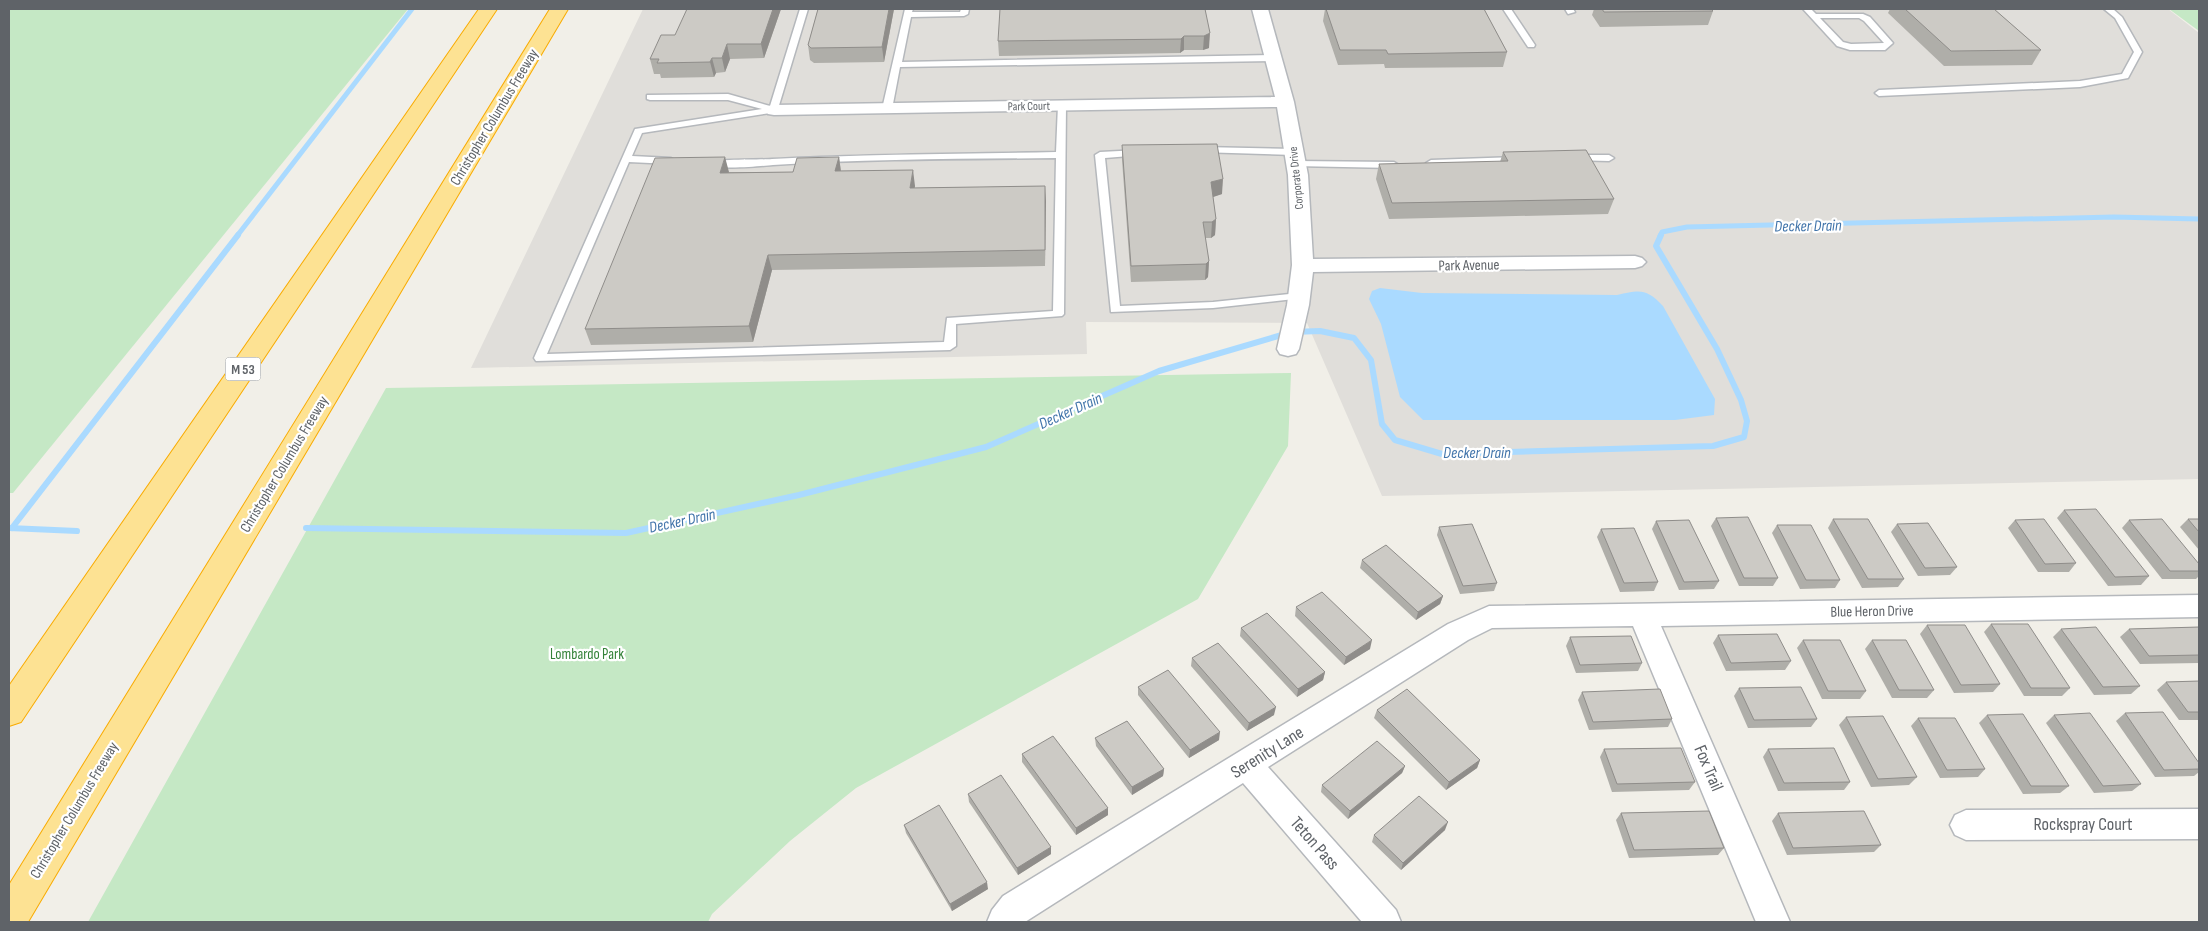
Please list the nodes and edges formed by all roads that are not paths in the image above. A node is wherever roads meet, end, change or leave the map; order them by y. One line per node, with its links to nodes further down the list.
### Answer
1 (488, 9): 37 (highway, M 53)
2 (558, 9): 41 (highway, Christopher Columbus Freeway)
3 (804, 9): 19 (lane)
4 (965, 9): 9 (lane)
5 (1260, 9): 12 (street, Corporate Drive)
6 (1507, 9): 11 (lane)
7 (1807, 9): 10 (lane)
8 (2108, 9): 14 (lane)
9 (908, 12): 13 (lane)
10 (1813, 16): 10 (lane)
11 (1531, 45)
12 (1273, 58): 13 (lane); 16 (street, Corporate Drive)
13 (896, 65): 18 (lane)
14 (1879, 93)
15 (650, 97): 19 (lane)
16 (1285, 102): 17 (street, Park Court); 23 (street, Corporate Drive)
17 (1062, 105): 18 (street, Park Court); 22 (lane)
18 (887, 109): 19 (street, Park Court)
19 (774, 110): 26 (lane)
20 (1192, 149): 23 (lane)
21 (1146, 152): 32 (lane)
22 (1060, 155): 26 (lane); 29 (lane)
23 (1295, 158): 27 (lane); 31 (street, Corporate Drive)
24 (1562, 158): 25 (lane)
25 (1609, 158)
26 (626, 159): 28 (lane)
27 (1524, 160)
28 (684, 162)
29 (703, 162)
30 (1635, 262): 31 (street, Park Avenue)
31 (1303, 265): 32 (street, Corporate Drive)
32 (1299, 296): 33 (street, Corporate Drive)
33 (1288, 349)
34 (2199, 607): 35 (street, Blue Heron Drive)
35 (1642, 614): 36 (street, Blue Heron Drive); 44 (street, Fox Trail)
36 (1544, 616): 38 (street, Serenity Lane)
37 (9, 712)
38 (1246, 764): 42 (street, Serenity Lane); 43 (street, Teton Pass)
39 (2199, 824): 40 (street, Rockspray Court)
40 (1966, 825)
41 (9, 919)
42 (1004, 922)
43 (1384, 922)
44 (1773, 922)

